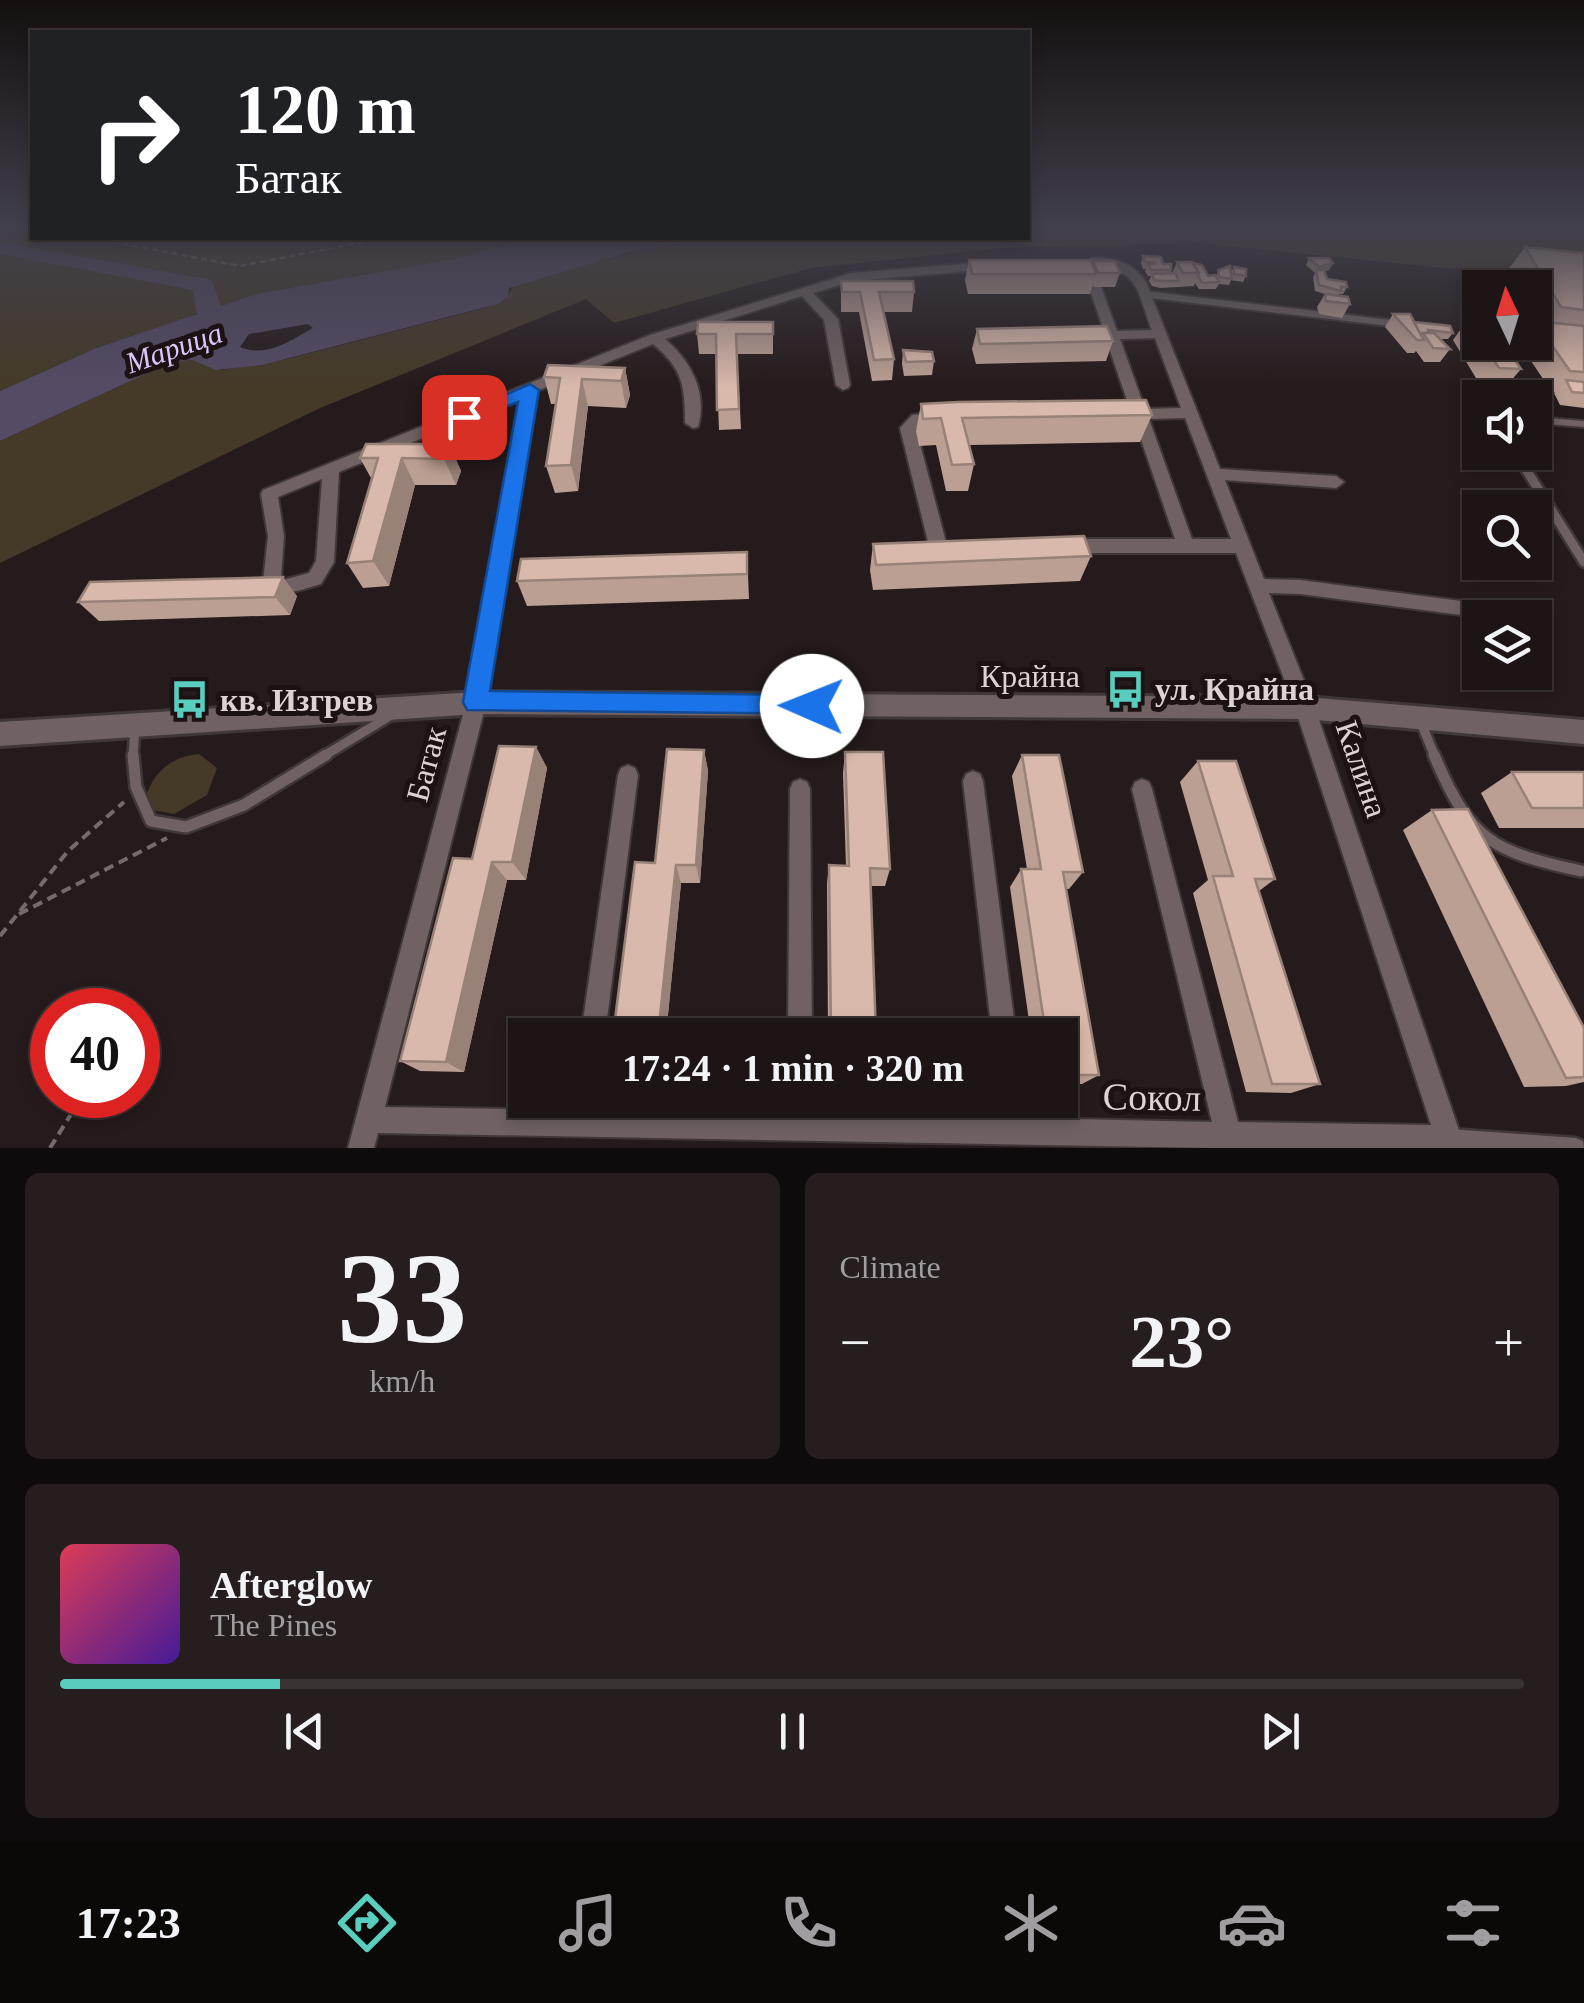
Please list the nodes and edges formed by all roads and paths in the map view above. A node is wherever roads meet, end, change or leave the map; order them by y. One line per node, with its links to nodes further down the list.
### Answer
1 (842, 280): 4 (street)
2 (1137, 280): 5 (street, Калина)
3 (1095, 287): 9 (street)
4 (804, 290): 10 (street); 11 (street)
5 (1143, 294): 6 (lane); 7 (street, Калина)
6 (1403, 324)
7 (1158, 334): 9 (street); 13 (street, Калина)
8 (1093, 335): 9 (street)
9 (1111, 335): 15 (street)
10 (655, 338): 12 (street); 18 (street)
11 (843, 386)
12 (530, 390): 20 (street); 31 (street, Батак)
13 (1188, 413): 15 (street); 22 (street, Калина)
14 (1120, 414): 15 (street)
15 (1139, 414): 26 (street)
16 (965, 417): 24 (street)
17 (1552, 421): 19 (lane)
18 (693, 423)
19 (1584, 424)
20 (331, 469): 20 (street)
21 (1525, 470): 28 (lane)
22 (1212, 474): 23 (street); 27 (street, Калина)
23 (1336, 482)
24 (939, 546)
25 (1052, 546): 26 (street)
26 (1186, 546): 27 (street)
27 (1241, 546): 29 (street, Калина)
28 (1584, 562)
29 (1257, 586): 30 (street); 33 (street, Калина)
30 (1462, 608)
31 (476, 702): 32 (street); 33 (street, Крайна); 55 (street, Батак)
32 (406, 706): 35 (street); 43 (lane)
33 (1305, 708): 34 (street, Крайна); 60 (street, Калина)
34 (1418, 718): 36 (street, Крайна); 44 (lane)
35 (136, 724): 37 (street); 42 (lane)
36 (1584, 732)
37 (0, 734)
38 (628, 775): 47 (street)
39 (974, 781): 49 (street)
40 (800, 789): 48 (street)
41 (1142, 789): 58 (street)
42 (136, 792): 43 (lane); 45 (path)
43 (186, 828): 45 (path)
44 (1580, 871)
45 (17, 914): 46 (path)
46 (0, 936)
47 (595, 1018)
48 (800, 1018)
49 (1002, 1018)
50 (508, 1115): 55 (street, Сокол)
51 (69, 1118): 61 (path)
52 (664, 1118): 56 (street, Сокол)
53 (800, 1118): 56 (street)
54 (1014, 1118): 57 (street)
55 (367, 1120): 62 (street, Батак)
56 (800, 1128): 59 (street, Сокол)
57 (1016, 1132): 58 (street, Сокол); 59 (street, Сокол)
58 (1228, 1136): 60 (street, Сокол)
59 (942, 1140)
60 (1451, 1144): 63 (street, Сокол)
61 (50, 1148)
62 (362, 1148)
63 (1576, 1148)

